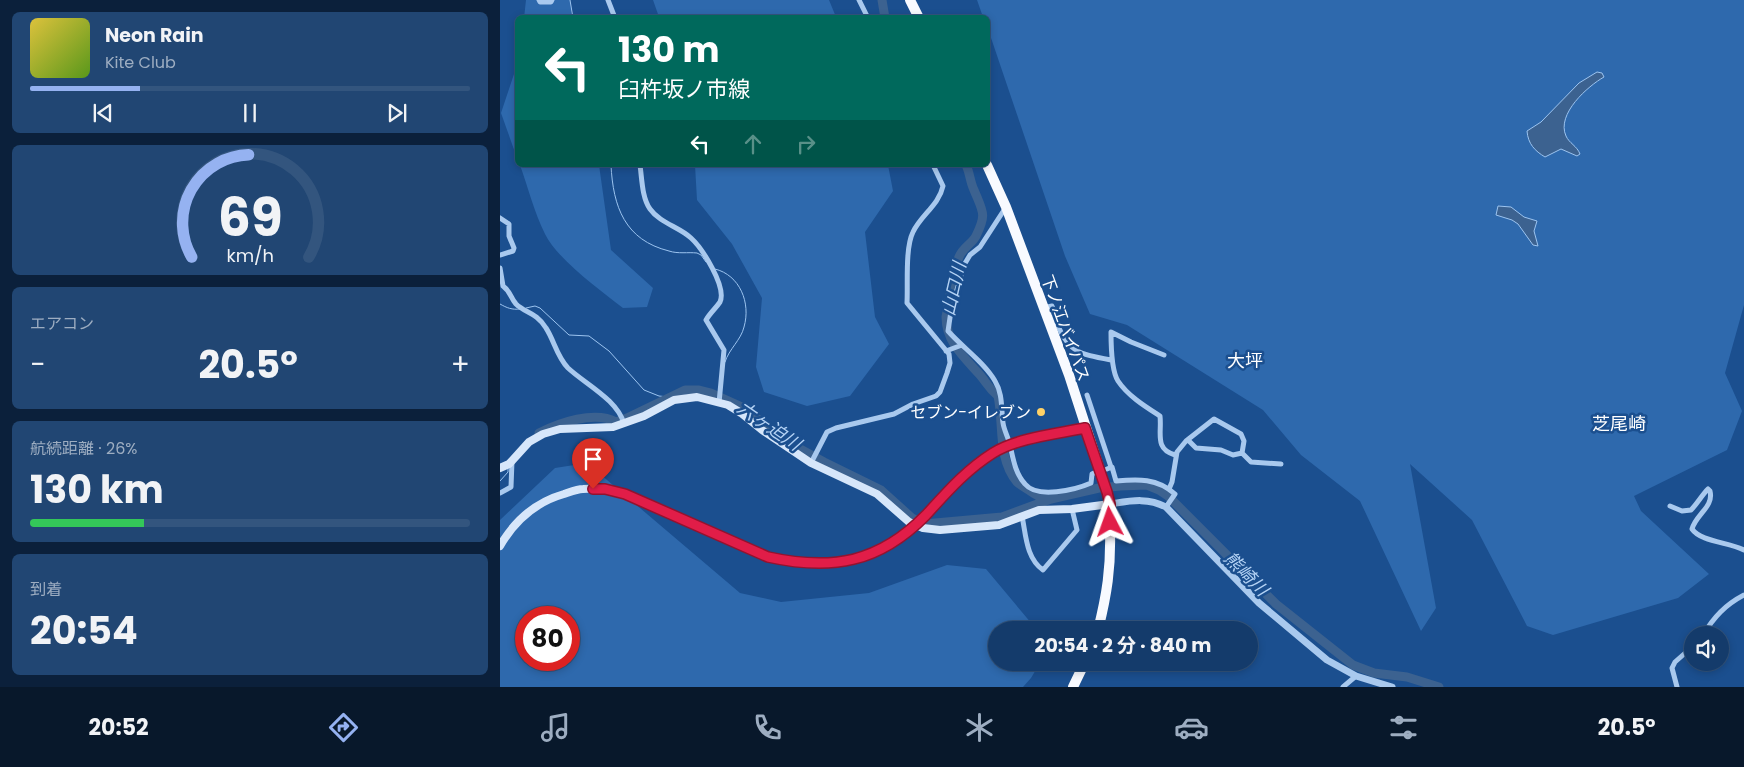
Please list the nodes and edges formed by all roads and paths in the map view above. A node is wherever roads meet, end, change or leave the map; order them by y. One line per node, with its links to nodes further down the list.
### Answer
1 (538, 0): 2 (street)
2 (552, 0)
3 (608, 0): 6 (street)
4 (859, 0): 7 (street)
5 (910, 0): 8 (highway)
6 (614, 15)
7 (866, 15)
8 (918, 15)
9 (640, 167): 22 (street)
10 (933, 167): 18 (street)
11 (988, 167): 12 (highway, 下ノ江バイパス)
12 (1006, 208): 16 (highway, 下ノ江バイパス); 17 (street)
13 (500, 218): 14 (street)
14 (500, 255)
15 (500, 268): 24 (street)
16 (1043, 308): 20 (street); 25 (highway, 下ノ江バイパス)
17 (961, 345): 18 (street); 28 (street)
18 (947, 350): 32 (street)
19 (1164, 354): 20 (street)
20 (1112, 360): 31 (street)
21 (1087, 395): 23 (street)
22 (719, 402): 24 (main road); 32 (main road)
23 (1093, 415): 25 (street); 27 (street)
24 (624, 421): 33 (main road)
25 (1083, 423): 28 (main road); 29 (highway, 下ノ江バイパス)
26 (1188, 440): 30 (street); 30 (street); 31 (street)
27 (1103, 444): 29 (street); 37 (street)
28 (1008, 446): 36 (street); 44 (main road, bridge)
29 (1092, 448): 36 (highway, 下ノ江バイパス)
30 (1242, 453): 34 (street)
31 (1175, 455): 37 (street)
32 (812, 461): 43 (main road)
33 (511, 463): 35 (main road); 38 (street)
34 (1282, 464)
35 (500, 468)
36 (1099, 476): 39 (highway, 下ノ江バイパス)
37 (1169, 489): 40 (street)
38 (500, 493)
39 (1110, 504): 40 (street); 42 (main road); 47 (highway, 下ノ江バイパス)
40 (1167, 506): 51 (street)
41 (1670, 506): 45 (street)
42 (1072, 509): 43 (main road); 43 (street)
43 (1022, 516)
44 (500, 546)
45 (1744, 550)
46 (1744, 595): 48 (street)
47 (1100, 621)
48 (1709, 626)
49 (1684, 654): 55 (street)
50 (1081, 671): 52 (highway)
51 (1356, 676): 53 (street); 54 (street)
52 (1073, 687)
53 (1343, 687)
54 (1392, 687)
55 (1677, 687)

